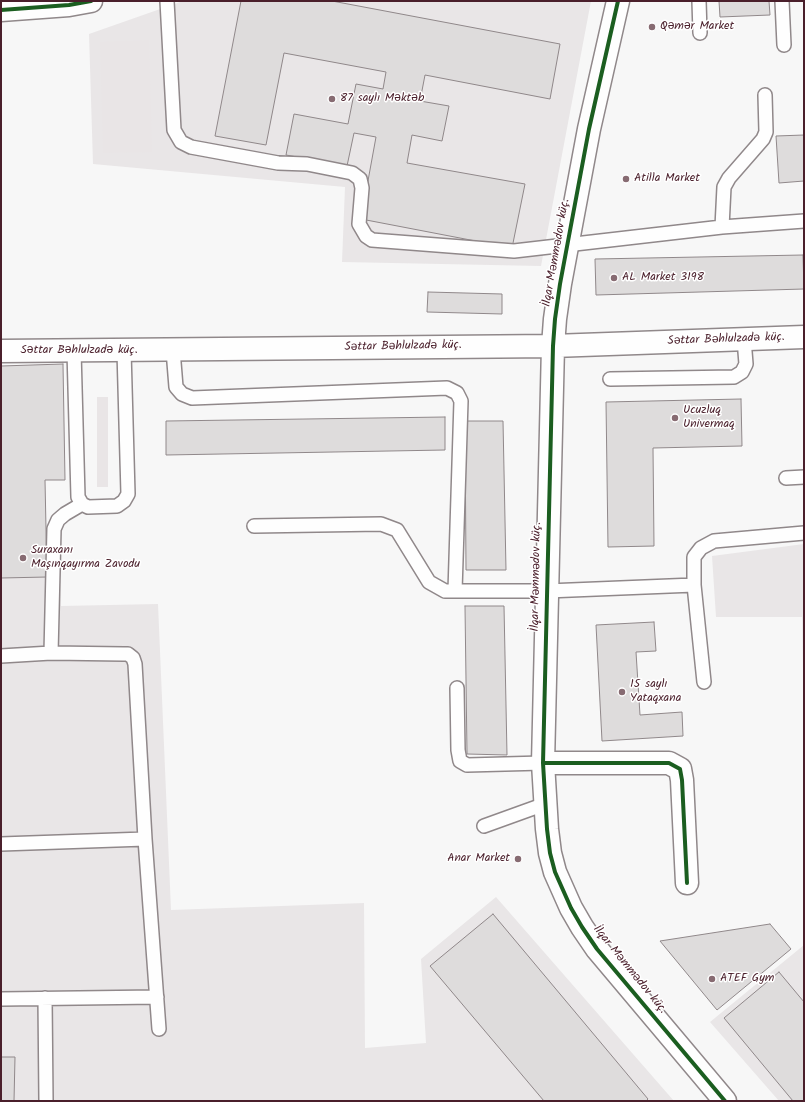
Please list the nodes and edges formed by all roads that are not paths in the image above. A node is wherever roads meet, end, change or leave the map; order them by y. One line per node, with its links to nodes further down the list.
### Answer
1 (91, 1): 6 (street)
2 (167, 1): 12 (lane)
3 (618, 1): 12 (street, İlqar Məmmədov küç.)
4 (699, 1): 7 (lane)
5 (782, 1): 8 (lane)
6 (1, 10)
7 (700, 33)
8 (784, 45)
9 (765, 95): 11 (lane)
10 (804, 221): 11 (lane)
11 (722, 227): 12 (lane)
12 (567, 246): 15 (street, İlqar Məmmədov küç.)
13 (804, 337): 14 (street, Səttar Bəhlulzadə küç.)
14 (744, 339): 15 (street, Səttar Bəhlulzadə küç.); 20 (lane)
15 (553, 346): 17 (street, Səttar Bəhlulzadə küç.); 28 (street, İlqar Məmmədov küç.)
16 (124, 350): 17 (street, Səttar Bəhlulzadə küç.); 19 (street, Səttar Bəhlulzadə küç.); 23 (lane)
17 (173, 350): 27 (lane)
18 (1, 351): 19 (street, Səttar Bəhlulzadə küç.)
19 (74, 351): 23 (lane)
20 (610, 380)
21 (804, 477): 22 (lane)
22 (786, 478)
23 (82, 504): 29 (lane)
24 (254, 526): 27 (lane)
25 (804, 533): 26 (lane)
26 (694, 585): 28 (lane); 31 (lane)
27 (455, 591): 28 (lane)
28 (547, 591): 33 (street, İlqar Məmmədov küç.)
29 (51, 653): 30 (lane); 36 (lane)
30 (1, 656)
31 (704, 682)
32 (457, 688): 33 (lane)
33 (543, 763): 34 (street, İlqar Məmmədov küç.); 38 (street)
34 (545, 804): 35 (lane); 44 (street, İlqar Məmmədov küç.)
35 (484, 826)
36 (145, 839): 37 (lane); 39 (lane)
37 (1, 844)
38 (687, 883)
39 (157, 996): 40 (lane); 42 (lane)
40 (45, 998): 41 (lane); 43 (lane)
41 (1, 999)
42 (159, 1029)
43 (46, 1101)
44 (725, 1101)

